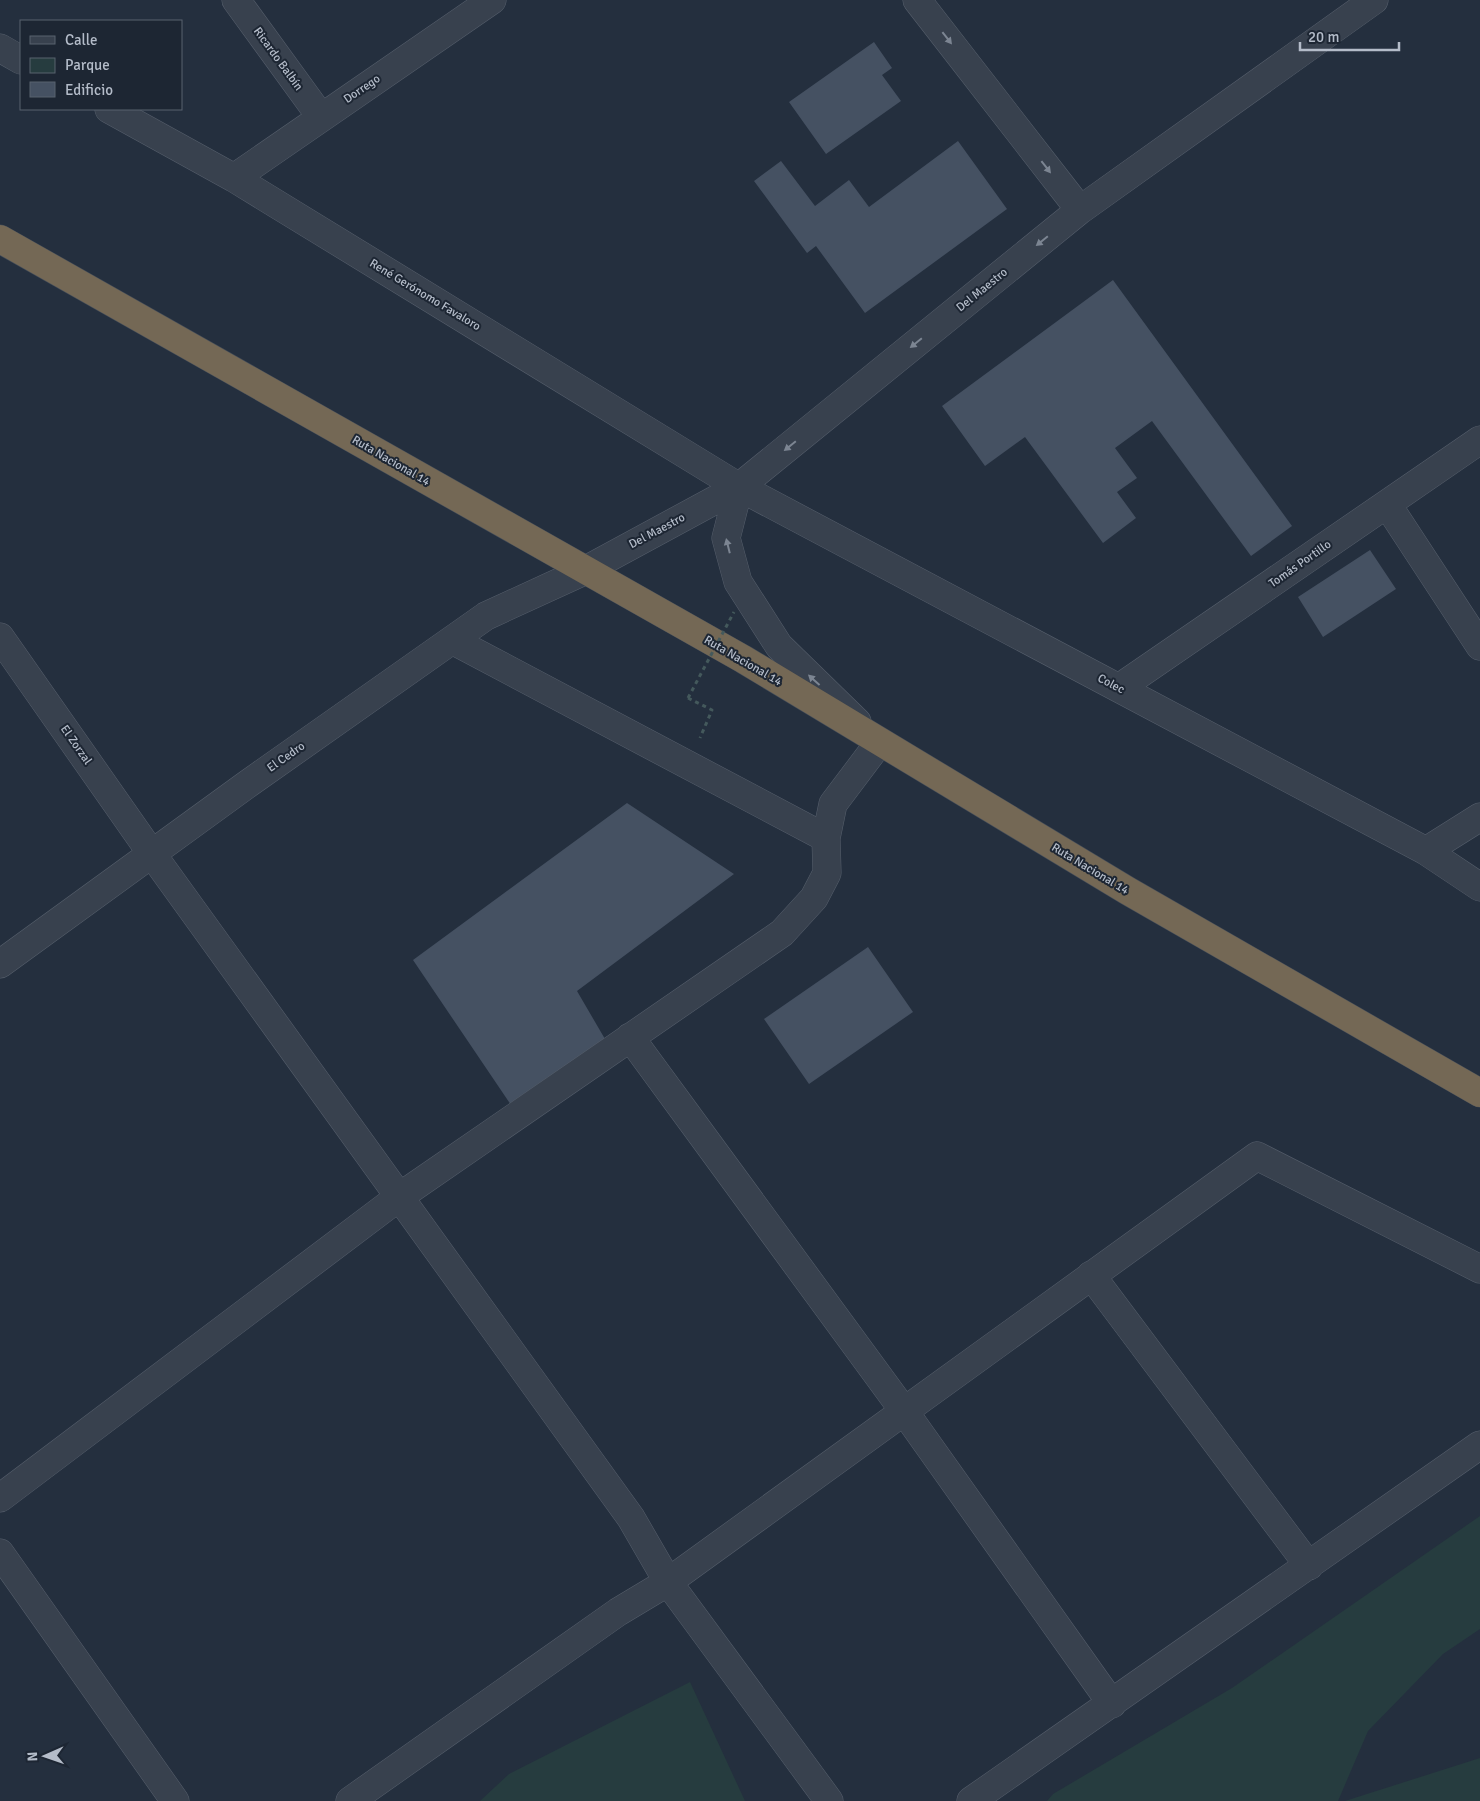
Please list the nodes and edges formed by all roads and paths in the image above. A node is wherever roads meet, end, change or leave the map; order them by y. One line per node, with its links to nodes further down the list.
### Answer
1 (236, 0): 8 (street, Ricardo Balbín)
2 (492, 0): 8 (street, Dorrego)
3 (917, 0): 10 (street, one-way to 10)
4 (1374, 0): 10 (street, Del Maestro)
5 (0, 48): 6 (street)
6 (20, 59)
7 (111, 110): 9 (street, René Gerónomo Favaloro)
8 (321, 117): 9 (street, Dorrego)
9 (234, 178): 13 (street, René Gerónomo Favaloro)
10 (1080, 210): 13 (street, Del Maestro, one-way to 13)
11 (0, 239): 15 (highway, Ruta Nacional 14)
12 (1480, 440): 14 (street, Tomás Portillo)
13 (739, 487): 15 (street, Del Maestro); 20 (street, Colec); 22 (street, one-way to 13)
14 (1387, 504): 19 (street); 20 (street, Tomás Portillo)
15 (584, 571): 18 (street, El Cedro); 22 (highway, Ruta Nacional 14)
16 (734, 612): 21 (path, bridge)
17 (0, 637): 26 (street, El Zorzal)
18 (452, 640): 24 (street); 26 (street, El Cedro)
19 (1480, 646)
20 (1119, 688): 25 (street, Colec)
21 (712, 710)
22 (876, 741): 24 (street); 30 (highway, Ruta Nacional 14)
23 (1480, 817): 25 (street)
24 (826, 838): 29 (street)
25 (1426, 851): 27 (street, Colec)
26 (152, 854): 28 (street, El Cedro); 31 (street, El Zorzal)
27 (1480, 887)
28 (0, 964)
29 (630, 1037): 31 (street); 34 (street)
30 (1480, 1093)
31 (399, 1197): 36 (street); 39 (street, El Zorzal)
32 (1480, 1270): 33 (street)
33 (1091, 1275): 34 (street); 38 (street)
34 (904, 1411): 39 (street); 40 (street)
35 (1480, 1445): 38 (street)
36 (0, 1498)
37 (0, 1553): 41 (street)
38 (1309, 1566): 40 (street)
39 (668, 1582): 42 (street); 43 (street, El Zorzal)
40 (1112, 1704): 44 (street)
41 (175, 1801)
42 (350, 1801)
43 (829, 1801)
44 (971, 1801)

